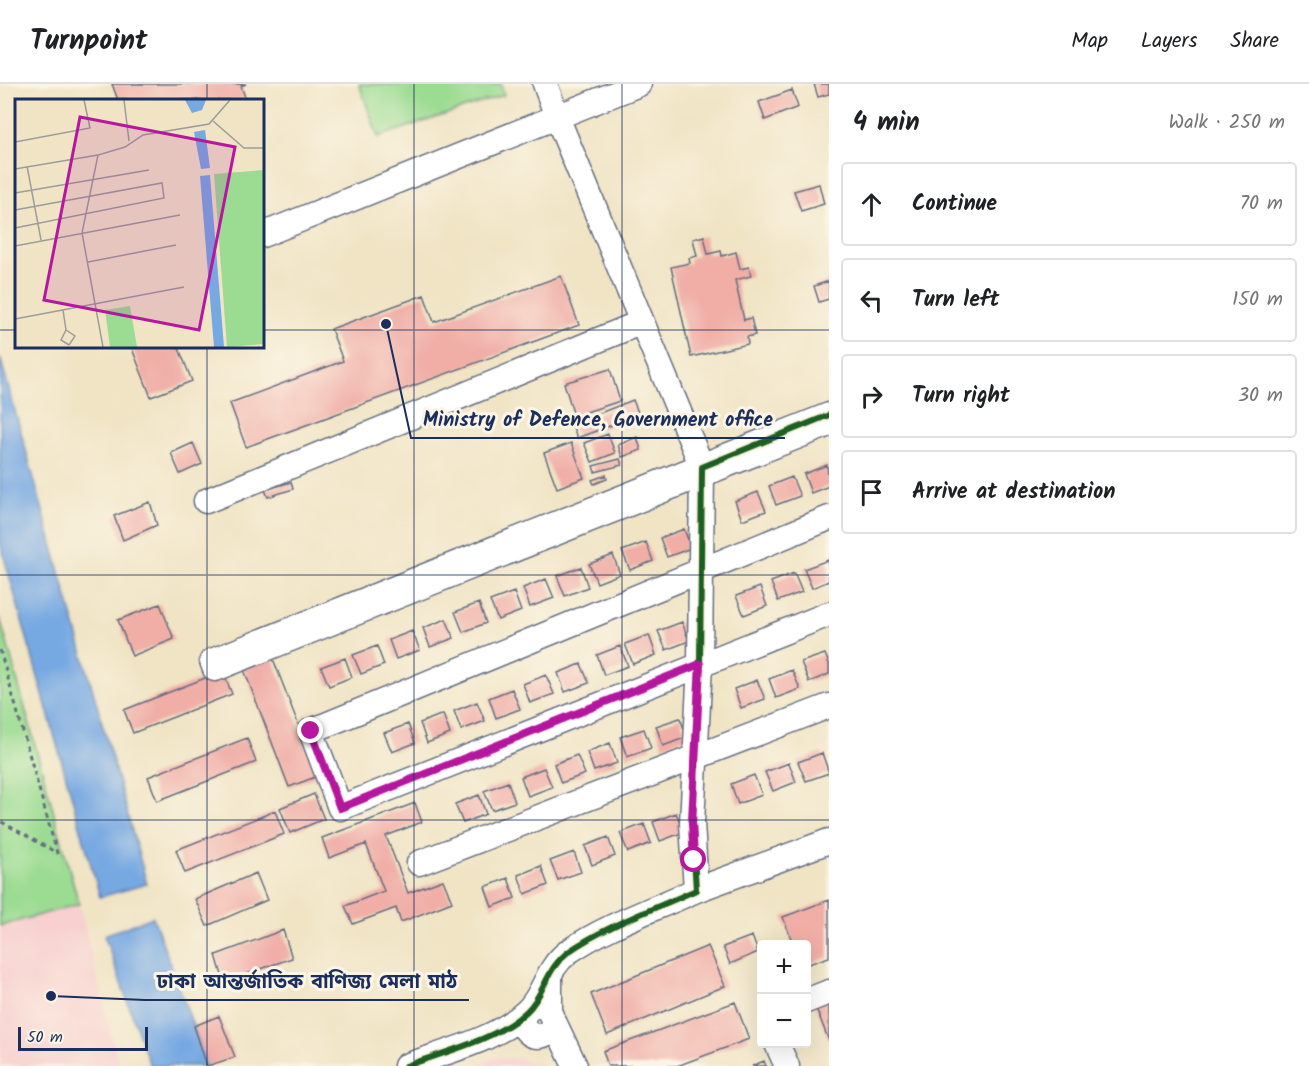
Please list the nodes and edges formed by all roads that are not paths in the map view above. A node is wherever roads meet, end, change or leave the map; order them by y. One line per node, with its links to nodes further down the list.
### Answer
1 (545, 84): 3 (street)
2 (639, 84): 3 (street)
3 (557, 117): 4 (street); 5 (street)
4 (264, 234)
5 (642, 322): 8 (street); 9 (street)
6 (829, 415): 8 (street)
7 (829, 424): 8 (street)
8 (702, 471): 8 (street); 11 (street)
9 (206, 501)
10 (829, 518): 11 (street)
11 (702, 569): 13 (street); 13 (street)
12 (829, 614): 13 (street)
13 (700, 664): 15 (street)
14 (829, 706): 15 (street)
15 (695, 757): 17 (street); 18 (street)
16 (829, 841): 18 (street)
17 (419, 863)
18 (696, 890): 19 (street)
19 (552, 969): 20 (street); 21 (street)
20 (550, 1013): 21 (street); 23 (street)
21 (529, 1023): 23 (street); 24 (street)
22 (779, 1048): 25 (street)
23 (573, 1061)
24 (406, 1066)
25 (787, 1066)

